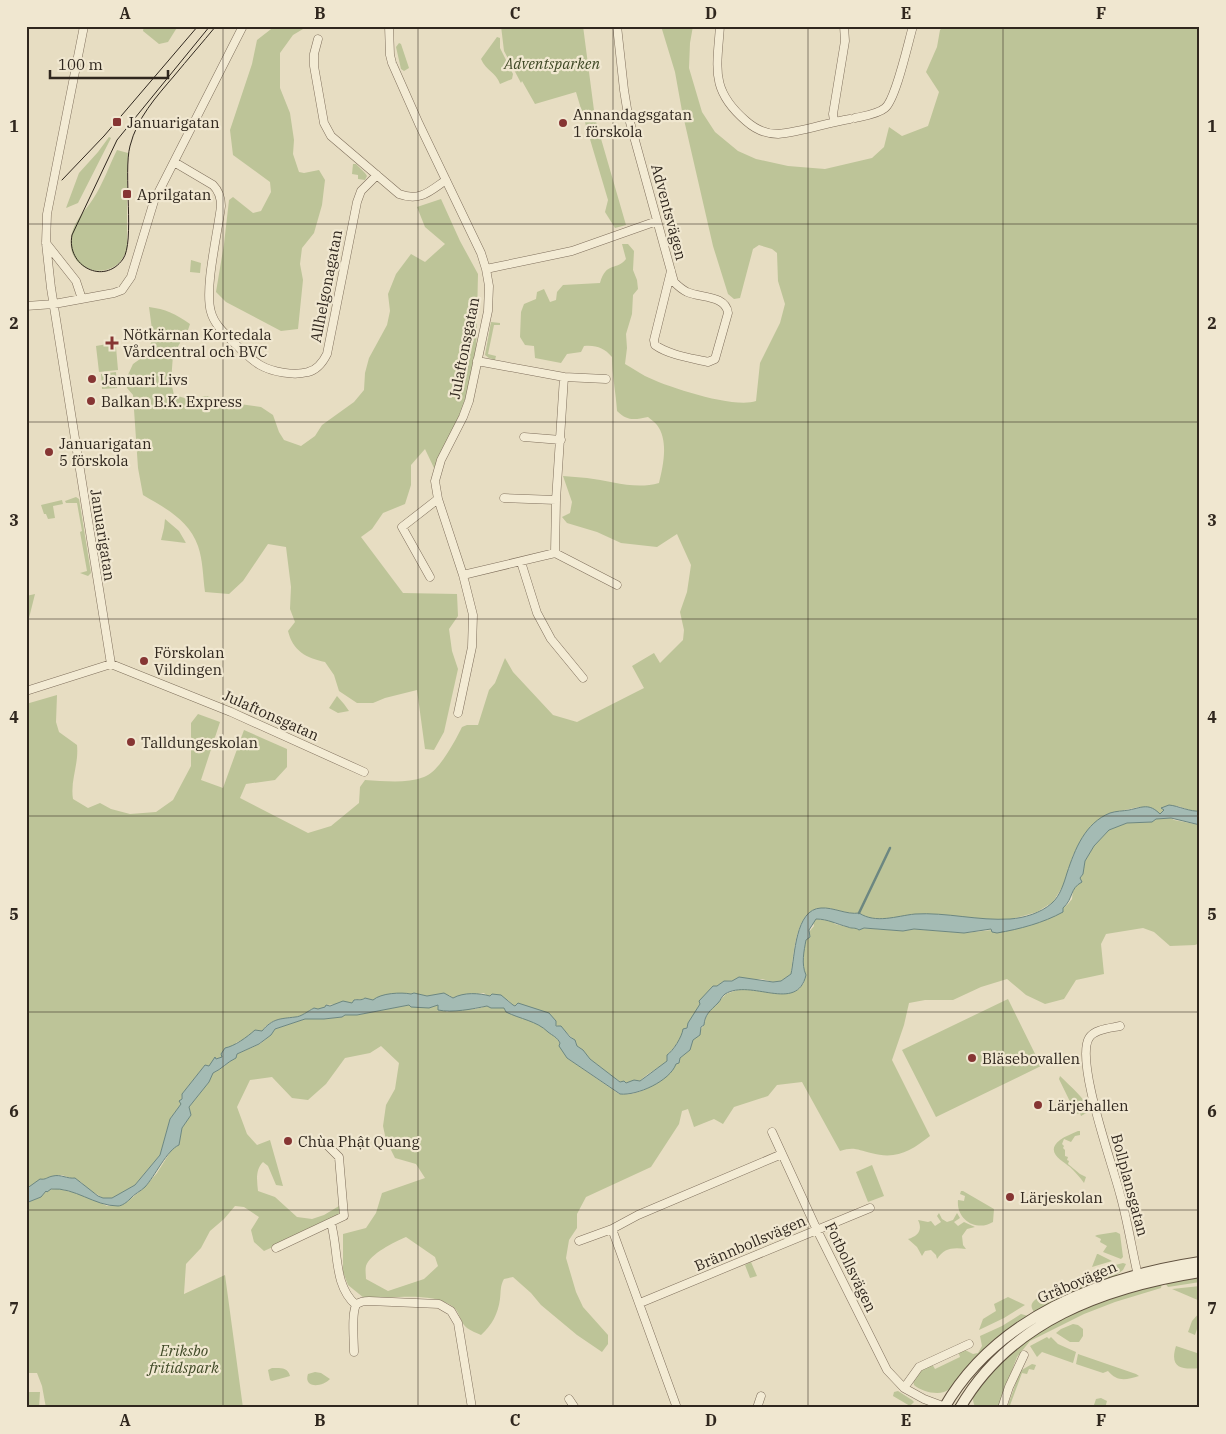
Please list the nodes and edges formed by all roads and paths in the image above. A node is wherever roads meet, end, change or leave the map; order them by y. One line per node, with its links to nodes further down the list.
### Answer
1 (84, 26): 14 (street, Januarigatan)
2 (243, 26): 10 (street)
3 (389, 26): 12 (street, Julaftonsgatan)
4 (617, 26): 13 (street, Adventsvägen)
5 (720, 26): 9 (street)
6 (844, 26): 9 (street)
7 (913, 26): 9 (street)
8 (318, 39): 11 (street)
9 (834, 121)
10 (174, 162): 11 (street, Allhelgonagatan); 17 (street)
11 (377, 175): 12 (street)
12 (446, 180): 15 (street, Julaftonsgatan)
13 (657, 221): 15 (street); 16 (street, Adventsvägen)
14 (46, 243): 17 (street); 18 (street, Januarigatan)
15 (486, 269): 20 (street, Julaftonsgatan)
16 (671, 271): 16 (street, Adventsvägen)
17 (82, 299): 18 (street)
18 (54, 304): 19 (street); 33 (street, Januarigatan)
19 (26, 306)
20 (477, 361): 21 (street); 26 (street, Julaftonsgatan)
21 (564, 377): 22 (street); 24 (street)
22 (606, 379)
23 (524, 437): 24 (street)
24 (561, 440): 27 (street)
25 (504, 498): 27 (street)
26 (438, 499): 30 (street, Julaftonsgatan); 31 (street)
27 (556, 500): 28 (street)
28 (555, 553): 29 (street); 32 (street)
29 (521, 562): 30 (street); 34 (street)
30 (463, 575): 36 (street, Julaftonsgatan)
31 (430, 577)
32 (617, 585)
33 (111, 664): 35 (street); 37 (street, Julaftonsgatan)
34 (583, 678)
35 (26, 691)
36 (458, 713)
37 (364, 772)
38 (1120, 1026): 50 (street, Bollplansgatan)
39 (772, 1132): 41 (street, Fotbollsvägen)
40 (324, 1142): 43 (street)
41 (782, 1154): 44 (street); 45 (street, Fotbollsvägen)
42 (870, 1208): 45 (street, Brännbollsvägen)
43 (330, 1223): 47 (street); 53 (street)
44 (612, 1229): 46 (street); 52 (street)
45 (817, 1230): 52 (street, Brännbollsvägen); 57 (street, Fotbollsvägen)
46 (579, 1241)
47 (276, 1248)
48 (1200, 1262): 50 (main road, Gråbovägen)
49 (1200, 1272): 51 (main road, Gråbovägen)
50 (1137, 1274): 51 (street, Bollplansgatan); 60 (main road, Gråbovägen)
51 (1140, 1284): 65 (main road, Gråbovägen)
52 (640, 1303): 63 (street)
53 (356, 1305): 55 (street); 61 (street)
54 (969, 1344): 57 (street)
55 (354, 1352)
56 (1024, 1354): 66 (street)
57 (904, 1388): 60 (street, Fotbollsvägen)
58 (761, 1396): 64 (street)
59 (569, 1399): 62 (street)
60 (946, 1407)
61 (472, 1408)
62 (576, 1408)
63 (677, 1408)
64 (757, 1408)
65 (960, 1408)
66 (1002, 1408)

